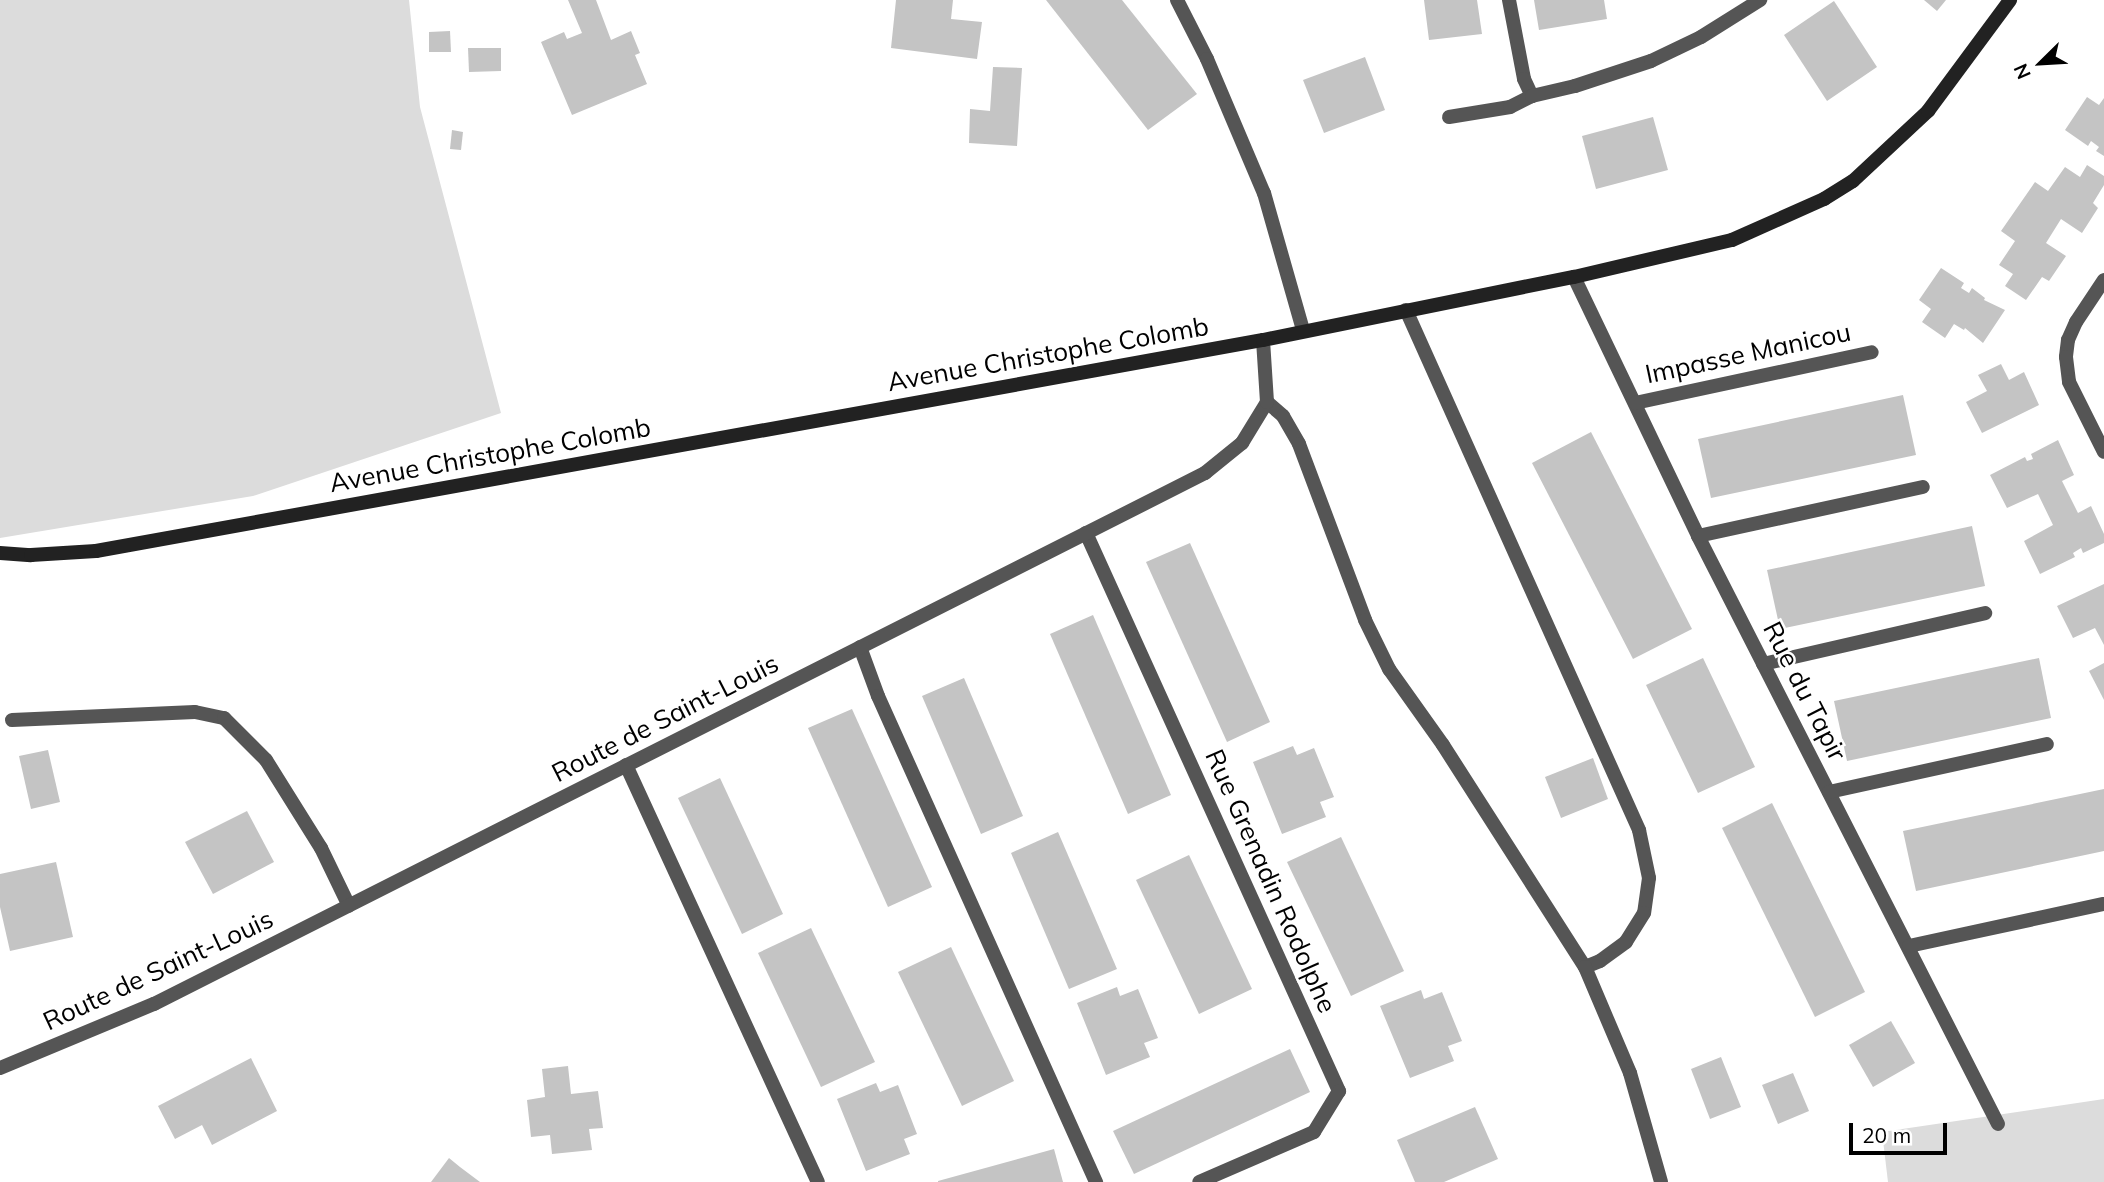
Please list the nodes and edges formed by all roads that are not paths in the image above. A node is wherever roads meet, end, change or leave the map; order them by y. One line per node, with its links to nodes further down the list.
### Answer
1 (1177, 0): 10 (street)
2 (1509, 0): 5 (street)
3 (1760, 0): 5 (street)
4 (2010, 0): 7 (street, Avenue Christophe Colomb)
5 (1532, 96): 6 (street)
6 (1450, 117)
7 (1574, 277): 9 (street, Avenue Christophe Colomb); 14 (street, Rue du Tapir)
8 (2104, 280): 15 (street)
9 (1406, 310): 10 (street, Avenue Christophe Colomb); 30 (street)
10 (1303, 330): 11 (street, Avenue Christophe Colomb)
11 (1263, 340): 13 (street); 19 (street, Avenue Christophe Colomb)
12 (1872, 352): 14 (street, Impasse Manicou)
13 (1268, 402): 17 (street, Route de Saint-Louis); 30 (street)
14 (1635, 403): 18 (street, Rue du Tapir)
15 (2104, 452)
16 (1923, 487): 18 (street)
17 (1086, 533): 21 (street, Route de Saint-Louis); 35 (street, Rue Grenadin Rodolphe)
18 (1698, 536): 22 (street, Rue du Tapir)
19 (0, 553)
20 (1985, 613): 22 (street)
21 (860, 647): 25 (street, Route de Saint-Louis); 34 (street)
22 (1763, 664): 26 (street, Rue du Tapir)
23 (12, 720): 28 (street)
24 (2047, 744): 26 (street)
25 (626, 765): 28 (street, Route de Saint-Louis); 33 (street)
26 (1829, 792): 29 (street, Rue du Tapir)
27 (2104, 904): 29 (street)
28 (349, 906): 31 (street, Route de Saint-Louis)
29 (1909, 946): 32 (street, Rue du Tapir)
30 (1585, 967): 36 (street)
31 (0, 1068)
32 (1998, 1124)
33 (818, 1182)
34 (1096, 1182)
35 (1199, 1182)
36 (1661, 1182)

